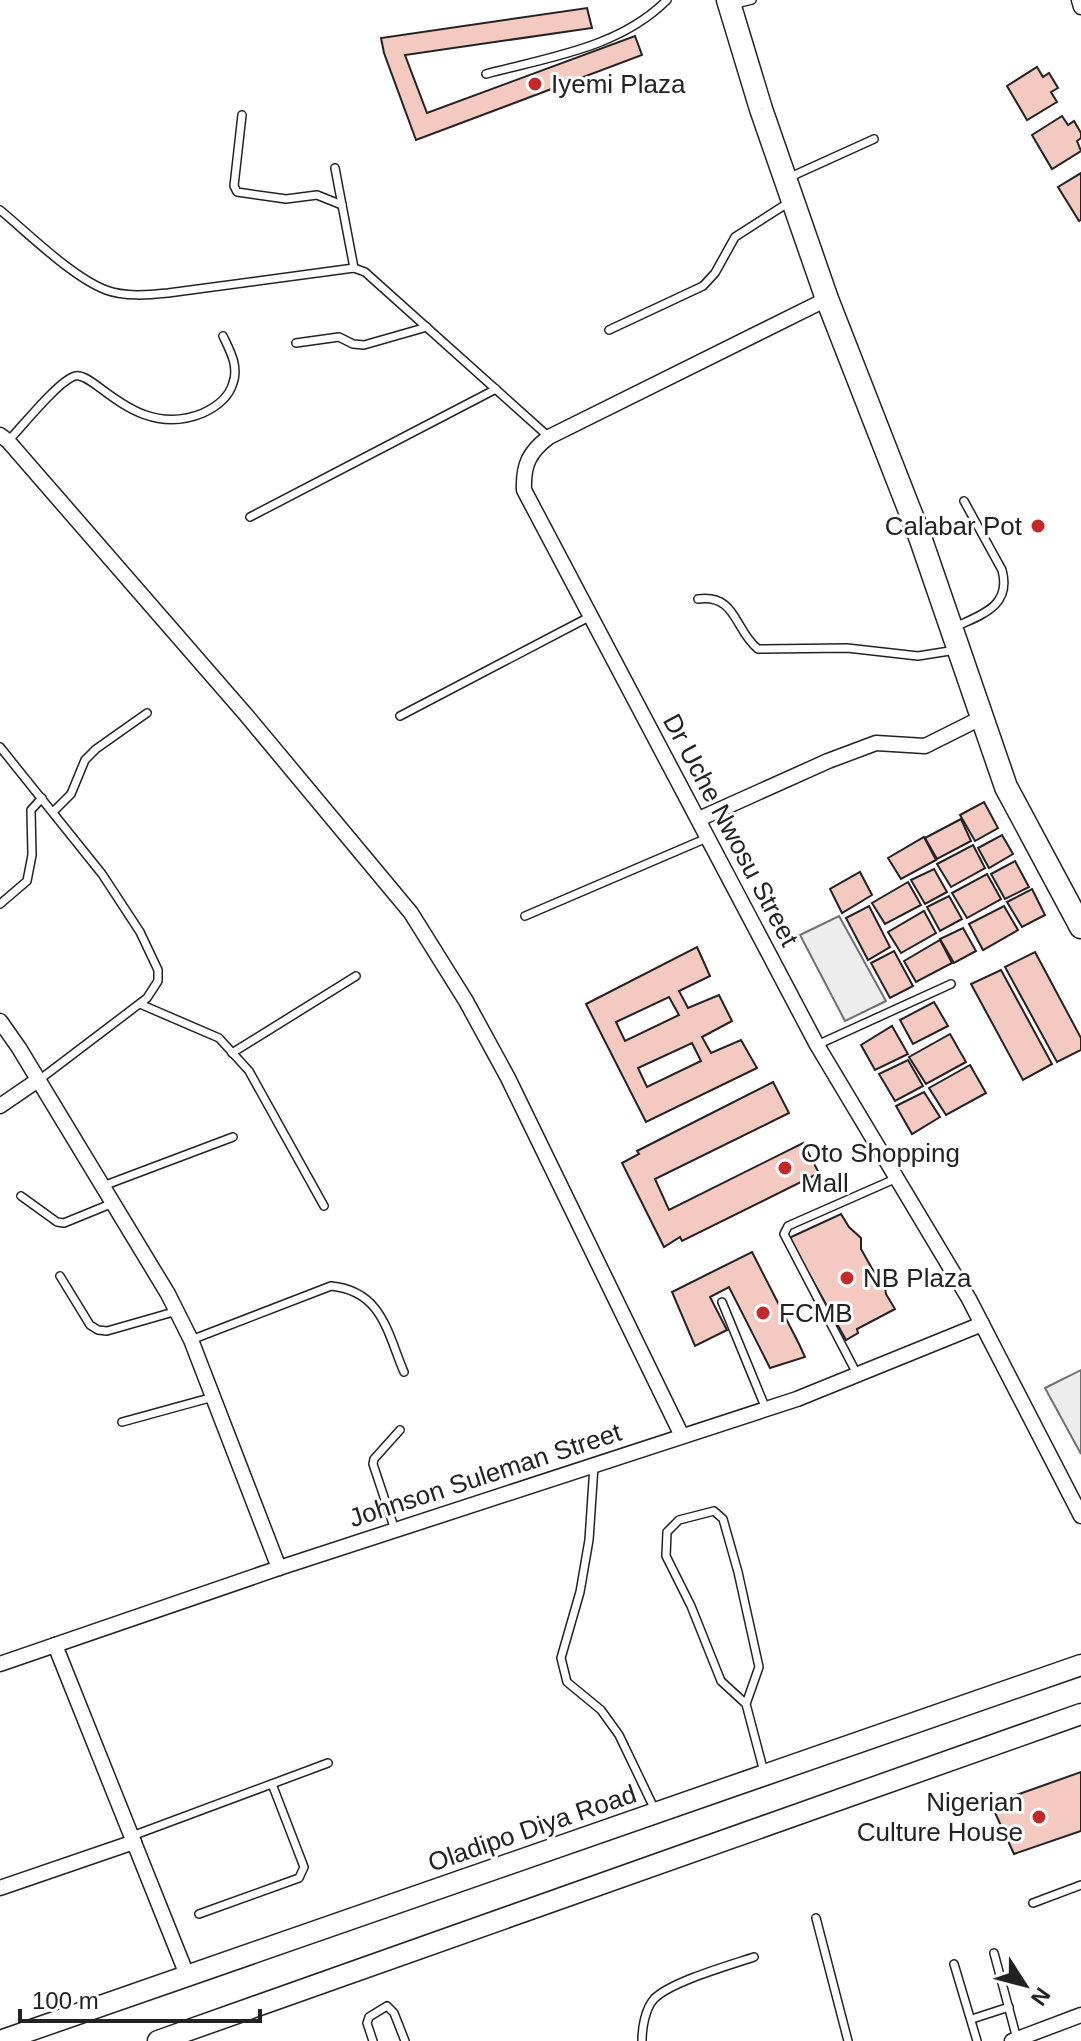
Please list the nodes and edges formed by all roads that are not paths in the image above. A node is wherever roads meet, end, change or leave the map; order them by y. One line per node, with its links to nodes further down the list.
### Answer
1 (667, 0): 6 (lane)
2 (752, 0): 4 (lane)
3 (1079, 0): 5 (street)
4 (729, 3): 10 (main road)
5 (1081, 7)
6 (486, 74)
7 (242, 115): 11 (lane)
8 (874, 139): 10 (lane)
9 (335, 168): 11 (lane)
10 (789, 189): 14 (main road); 16 (lane)
11 (342, 205): 13 (lane)
12 (0, 210): 13 (lane)
13 (354, 268): 15 (lane)
14 (827, 299): 20 (street, Dr Uche Nwosu Street); 26 (main road)
15 (427, 327): 18 (lane); 19 (lane)
16 (609, 330)
17 (223, 336): 21 (lane)
18 (296, 343)
19 (496, 389): 20 (lane); 23 (lane)
20 (549, 437): 25 (street, Dr Uche Nwosu Street)
21 (4, 438): 63 (street)
22 (964, 501): 26 (lane)
23 (250, 517)
24 (698, 599): 26 (lane)
25 (591, 616): 28 (lane); 33 (street, Dr Uche Nwosu Street)
26 (954, 640): 29 (main road)
27 (147, 713): 32 (lane)
28 (400, 716)
29 (981, 718): 33 (street); 37 (main road)
30 (0, 747): 31 (lane)
31 (42, 798): 32 (lane); 35 (lane)
32 (53, 812): 40 (lane)
33 (699, 819): 34 (street, Dr Uche Nwosu Street)
34 (709, 837): 36 (lane); 42 (street, Dr Uche Nwosu Street)
35 (0, 904)
36 (525, 916)
37 (1081, 927)
38 (356, 976): 43 (lane)
39 (951, 984): 42 (lane)
40 (140, 1004): 43 (lane); 44 (lane)
41 (0, 1021): 44 (street)
42 (817, 1045): 47 (street, Dr Uche Nwosu Street)
43 (232, 1053): 51 (lane)
44 (38, 1080): 45 (street); 48 (street)
45 (0, 1106)
46 (233, 1137): 48 (lane)
47 (897, 1178): 55 (street, Dr Uche Nwosu Street); 58 (lane)
48 (103, 1186): 50 (street)
49 (21, 1196): 50 (lane)
50 (113, 1203): 54 (street)
51 (324, 1206)
52 (60, 1276): 54 (lane)
53 (722, 1302): 60 (lane)
54 (177, 1311): 56 (street)
55 (982, 1324): 58 (street, Johnson Suleman Street); 65 (street, Dr Uche Nwosu Street)
56 (191, 1340): 57 (lane); 59 (street)
57 (404, 1372)
58 (858, 1374): 60 (street, Johnson Suleman Street)
59 (213, 1397): 61 (lane); 68 (street)
60 (766, 1409): 63 (street, Johnson Suleman Street)
61 (122, 1422)
62 (400, 1430): 67 (lane)
63 (682, 1436): 64 (street, Johnson Suleman Street)
64 (594, 1465): 67 (street, Johnson Suleman Street); 77 (lane)
65 (1076, 1494): 66 (street, Dr Uche Nwosu Street)
66 (1081, 1516)
67 (395, 1530): 68 (street, Johnson Suleman Street)
68 (279, 1568): 69 (street, Johnson Suleman Street)
69 (55, 1645): 70 (street, Johnson Suleman Street); 78 (street)
70 (0, 1664)
71 (1081, 1665): 75 (main road, Oladipo Diya Road)
72 (746, 1704): 72 (lane); 75 (lane)
73 (1081, 1714): 93 (main road)
74 (328, 1763): 76 (lane)
75 (765, 1775): 77 (main road, Oladipo Diya Road)
76 (272, 1784): 78 (lane); 82 (lane)
77 (656, 1813): 87 (main road, Oladipo Diya Road)
78 (133, 1839): 80 (street); 87 (street)
79 (1081, 1885): 81 (lane)
80 (0, 1888)
81 (1033, 1903)
82 (199, 1914)
83 (816, 1918): 97 (lane)
84 (994, 1953): 88 (lane)
85 (754, 1957): 96 (lane)
86 (954, 1964): 90 (lane)
87 (187, 1975): 92 (main road, Oladipo Diya Road)
88 (1009, 2007): 90 (lane); 91 (lane)
89 (1081, 2015): 91 (street)
90 (972, 2019): 98 (lane)
91 (1014, 2040)
92 (0, 2041)
93 (158, 2041)
94 (373, 2041): 95 (lane)
95 (405, 2041)
96 (642, 2041)
97 (848, 2041)
98 (977, 2041)

